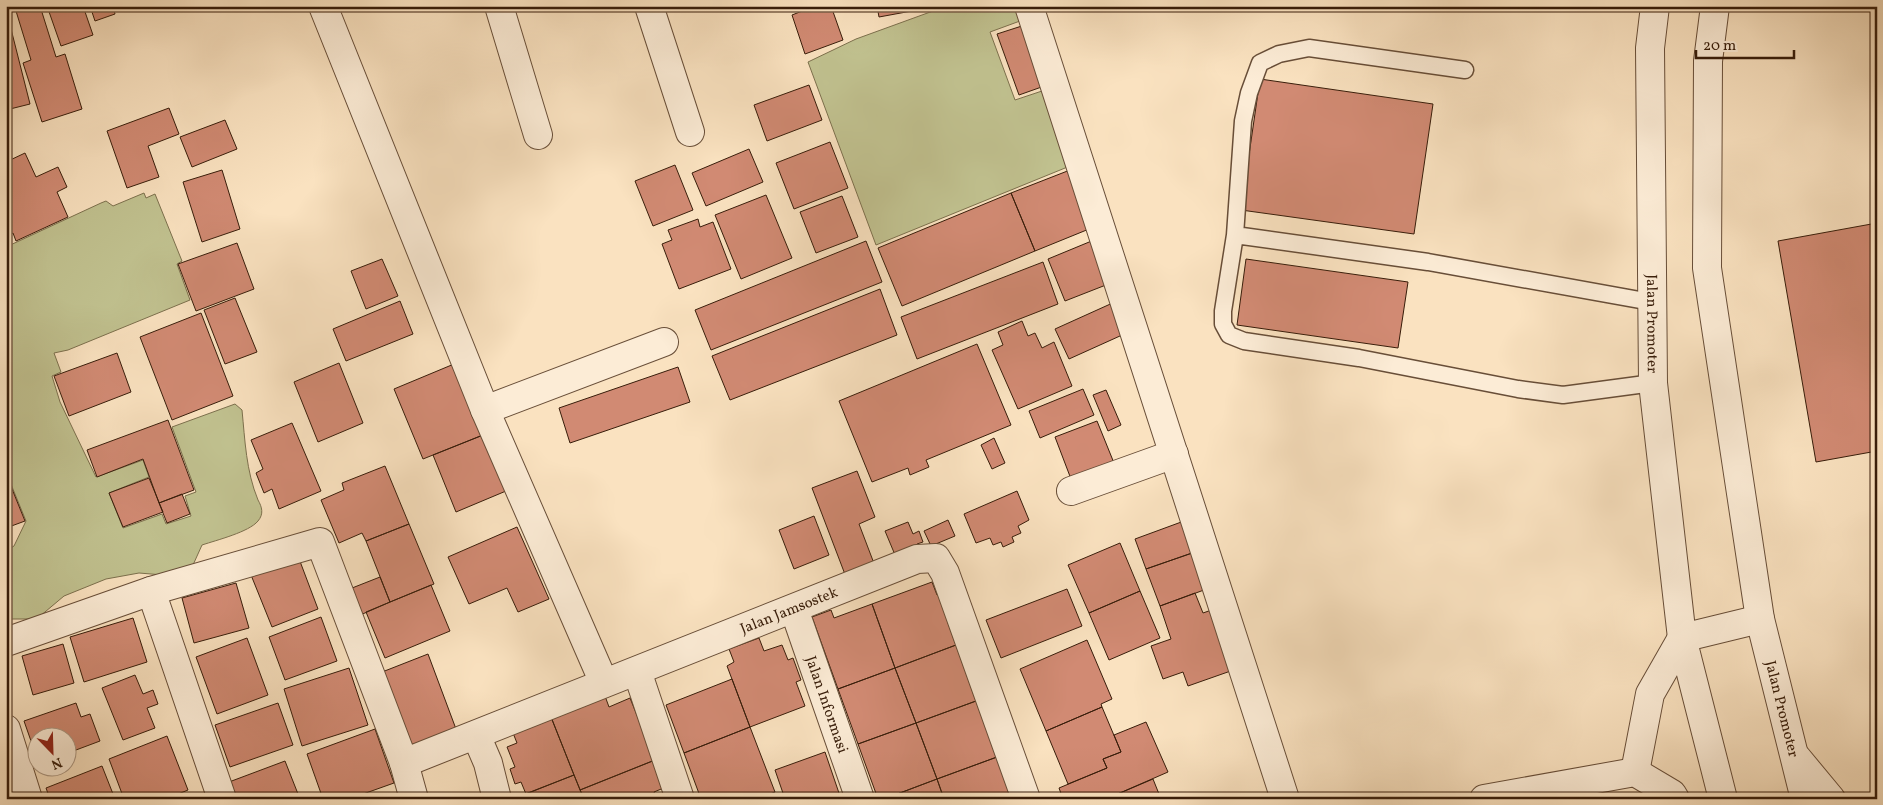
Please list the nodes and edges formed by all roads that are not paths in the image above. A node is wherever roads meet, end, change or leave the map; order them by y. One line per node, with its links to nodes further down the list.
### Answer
1 (323, 6): 14 (street)
2 (499, 6): 9 (street)
3 (649, 6): 8 (street)
4 (1029, 6): 15 (street)
5 (1655, 6): 11 (street, Jalan Promoter)
6 (1714, 6): 19 (street, Jalan Promoter)
7 (1465, 70): 10 (lane)
8 (690, 132)
9 (538, 135)
10 (1235, 235): 11 (lane); 13 (lane)
11 (1651, 302): 13 (street, Jalan Promoter)
12 (664, 342): 14 (street)
13 (1653, 383): 20 (street, Jalan Promoter)
14 (485, 410): 23 (street)
15 (1174, 454): 16 (street); 36 (street)
16 (1071, 491)
17 (151, 591): 21 (street); 27 (street); 30 (street)
18 (794, 609): 22 (street, Jalan Jamsostek); 34 (street, Jalan Informasi); 35 (street, Jalan Jamsostek)
19 (1760, 619): 20 (street); 26 (street, Jalan Promoter)
20 (1682, 638): 28 (street); 39 (street, Jalan Promoter)
21 (6, 642)
22 (636, 671): 23 (street, Jalan Jamsostek); 33 (street)
23 (604, 683): 25 (street, Jalan Jamsostek)
24 (6, 728): 29 (street)
25 (476, 735): 27 (street, Jalan Jamsostek); 32 (street)
26 (1795, 755): 40 (street, Jalan Promoter); 41 (street)
27 (404, 763): 31 (street)
28 (1636, 772): 37 (street); 38 (street)
29 (28, 799)
30 (222, 799)
31 (414, 799)
32 (498, 799)
33 (680, 799)
34 (860, 799)
35 (1026, 799)
36 (1286, 799)
37 (1484, 799)
38 (1675, 799)
39 (1723, 799)
40 (1804, 799)
41 (1832, 799)

